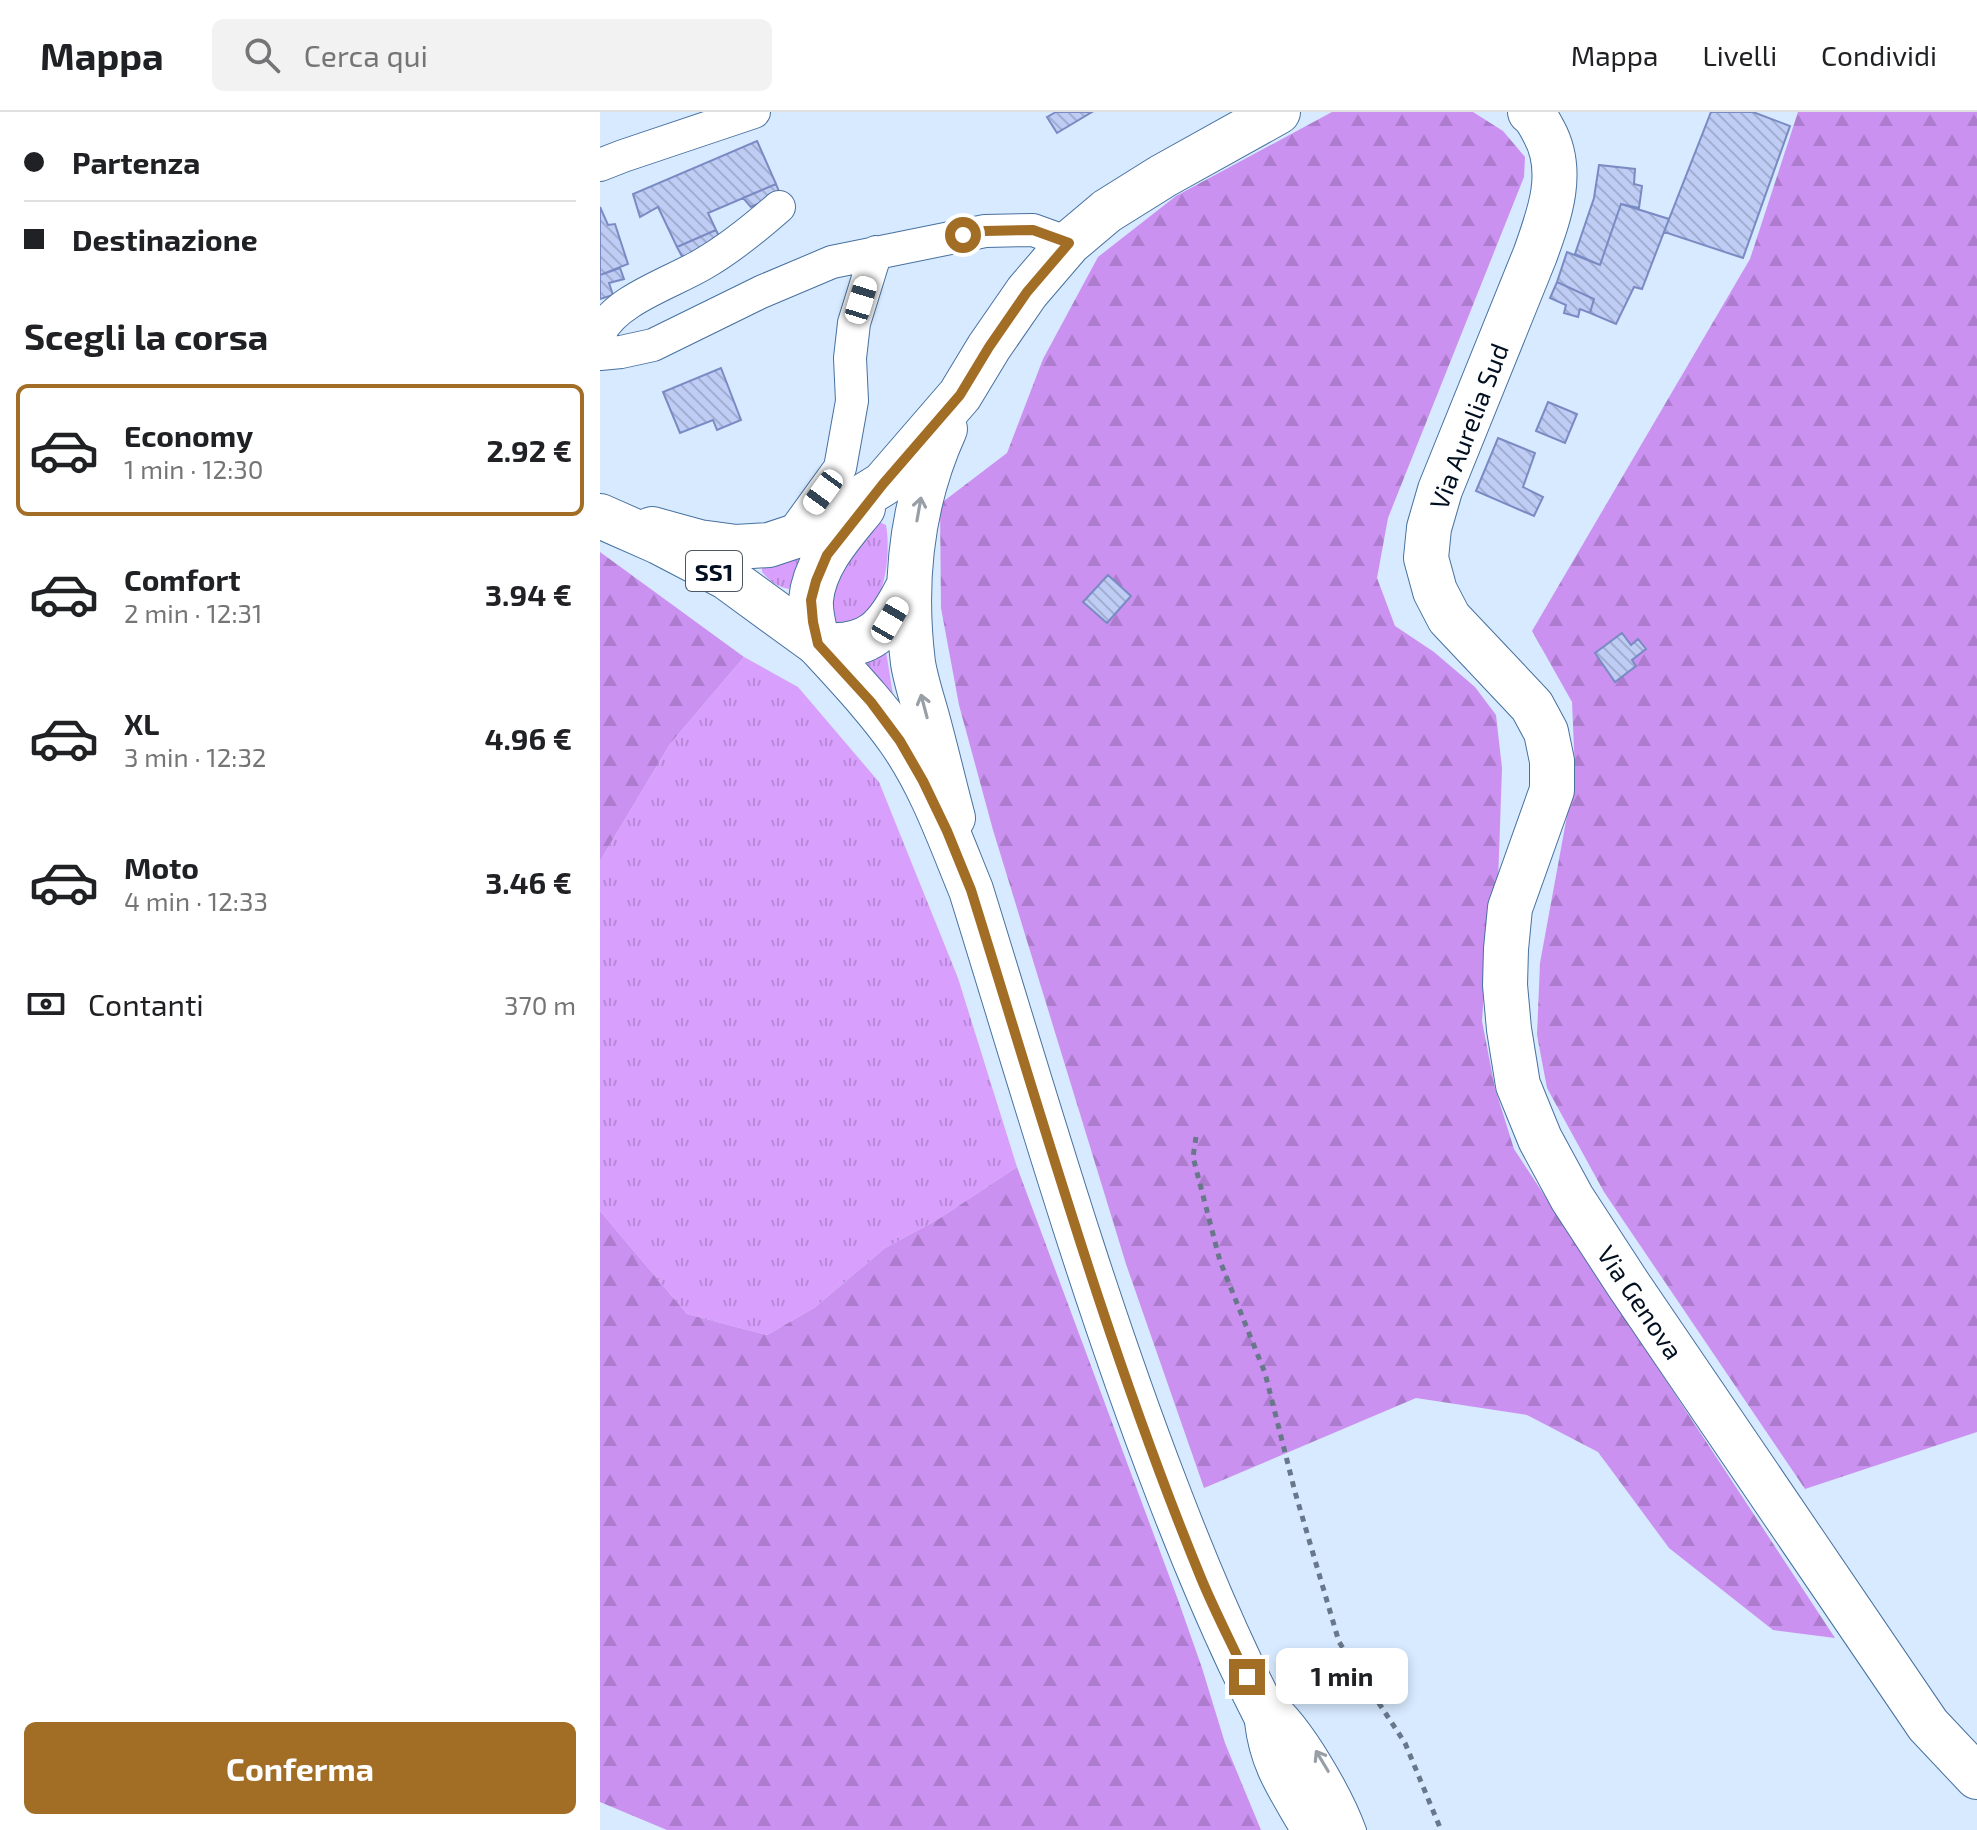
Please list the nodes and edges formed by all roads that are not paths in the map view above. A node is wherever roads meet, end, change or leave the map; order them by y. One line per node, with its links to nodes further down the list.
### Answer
1 (754, 112): 4 (street)
2 (1278, 112): 6 (main road, SS1)
3 (1533, 113): 15 (main road, Via Aurelia Sud)
4 (600, 165)
5 (779, 207): 8 (street)
6 (1069, 243): 7 (street); 9 (main road, SS1)
7 (876, 252): 8 (street); 12 (street)
8 (603, 344)
9 (960, 395): 10 (main road, SS1); 13 (main road, SS1, one-way to 9)
10 (883, 484): 12 (main road, SS1); 14 (main road, SS1)
11 (600, 515): 12 (main road, SS1); 14 (main road, SS1)
12 (789, 539)
13 (908, 587): 14 (main road, SS1); 16 (main road, one-way to 13)
14 (818, 644): 16 (main road)
15 (1552, 761): 18 (main road, Via Genova)
16 (971, 890): 17 (main road)
17 (1247, 1677): 19 (lane); 20 (main road); 21 (lane, one-way to 17)
18 (1977, 1777)
19 (1298, 1830)
20 (1331, 1830)
21 (1358, 1830)

